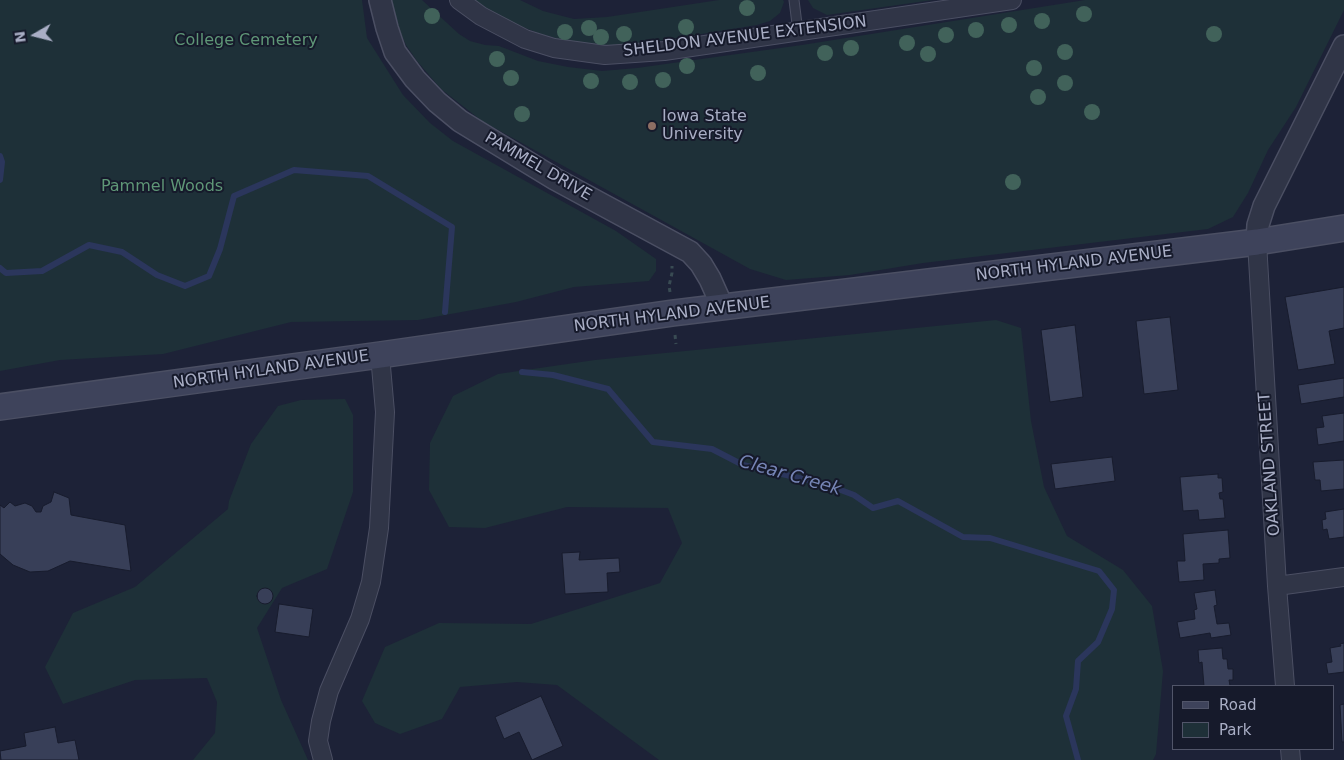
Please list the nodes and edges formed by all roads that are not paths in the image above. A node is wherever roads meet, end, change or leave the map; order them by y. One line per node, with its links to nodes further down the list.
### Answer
1 (380, 0): 9 (street, PAMMEL DRIVE)
2 (460, 0): 5 (street, SHELDON AVENUE EXTENSION)
3 (794, 0): 5 (lane)
4 (1012, 0): 5 (street, SHELDON AVENUE EXTENSION)
5 (798, 32)
6 (1344, 46): 8 (street)
7 (1344, 228): 8 (main road, NORTH HYLAND AVENUE)
8 (1257, 242): 9 (main road, NORTH HYLAND AVENUE); 13 (street, OAKLAND STREET)
9 (723, 308): 10 (main road, NORTH HYLAND AVENUE)
10 (380, 355): 11 (main road, NORTH HYLAND AVENUE); 15 (street)
11 (0, 407)
12 (1344, 577): 13 (street)
13 (1278, 586): 14 (street, OAKLAND STREET)
14 (1285, 685)
15 (323, 760)

